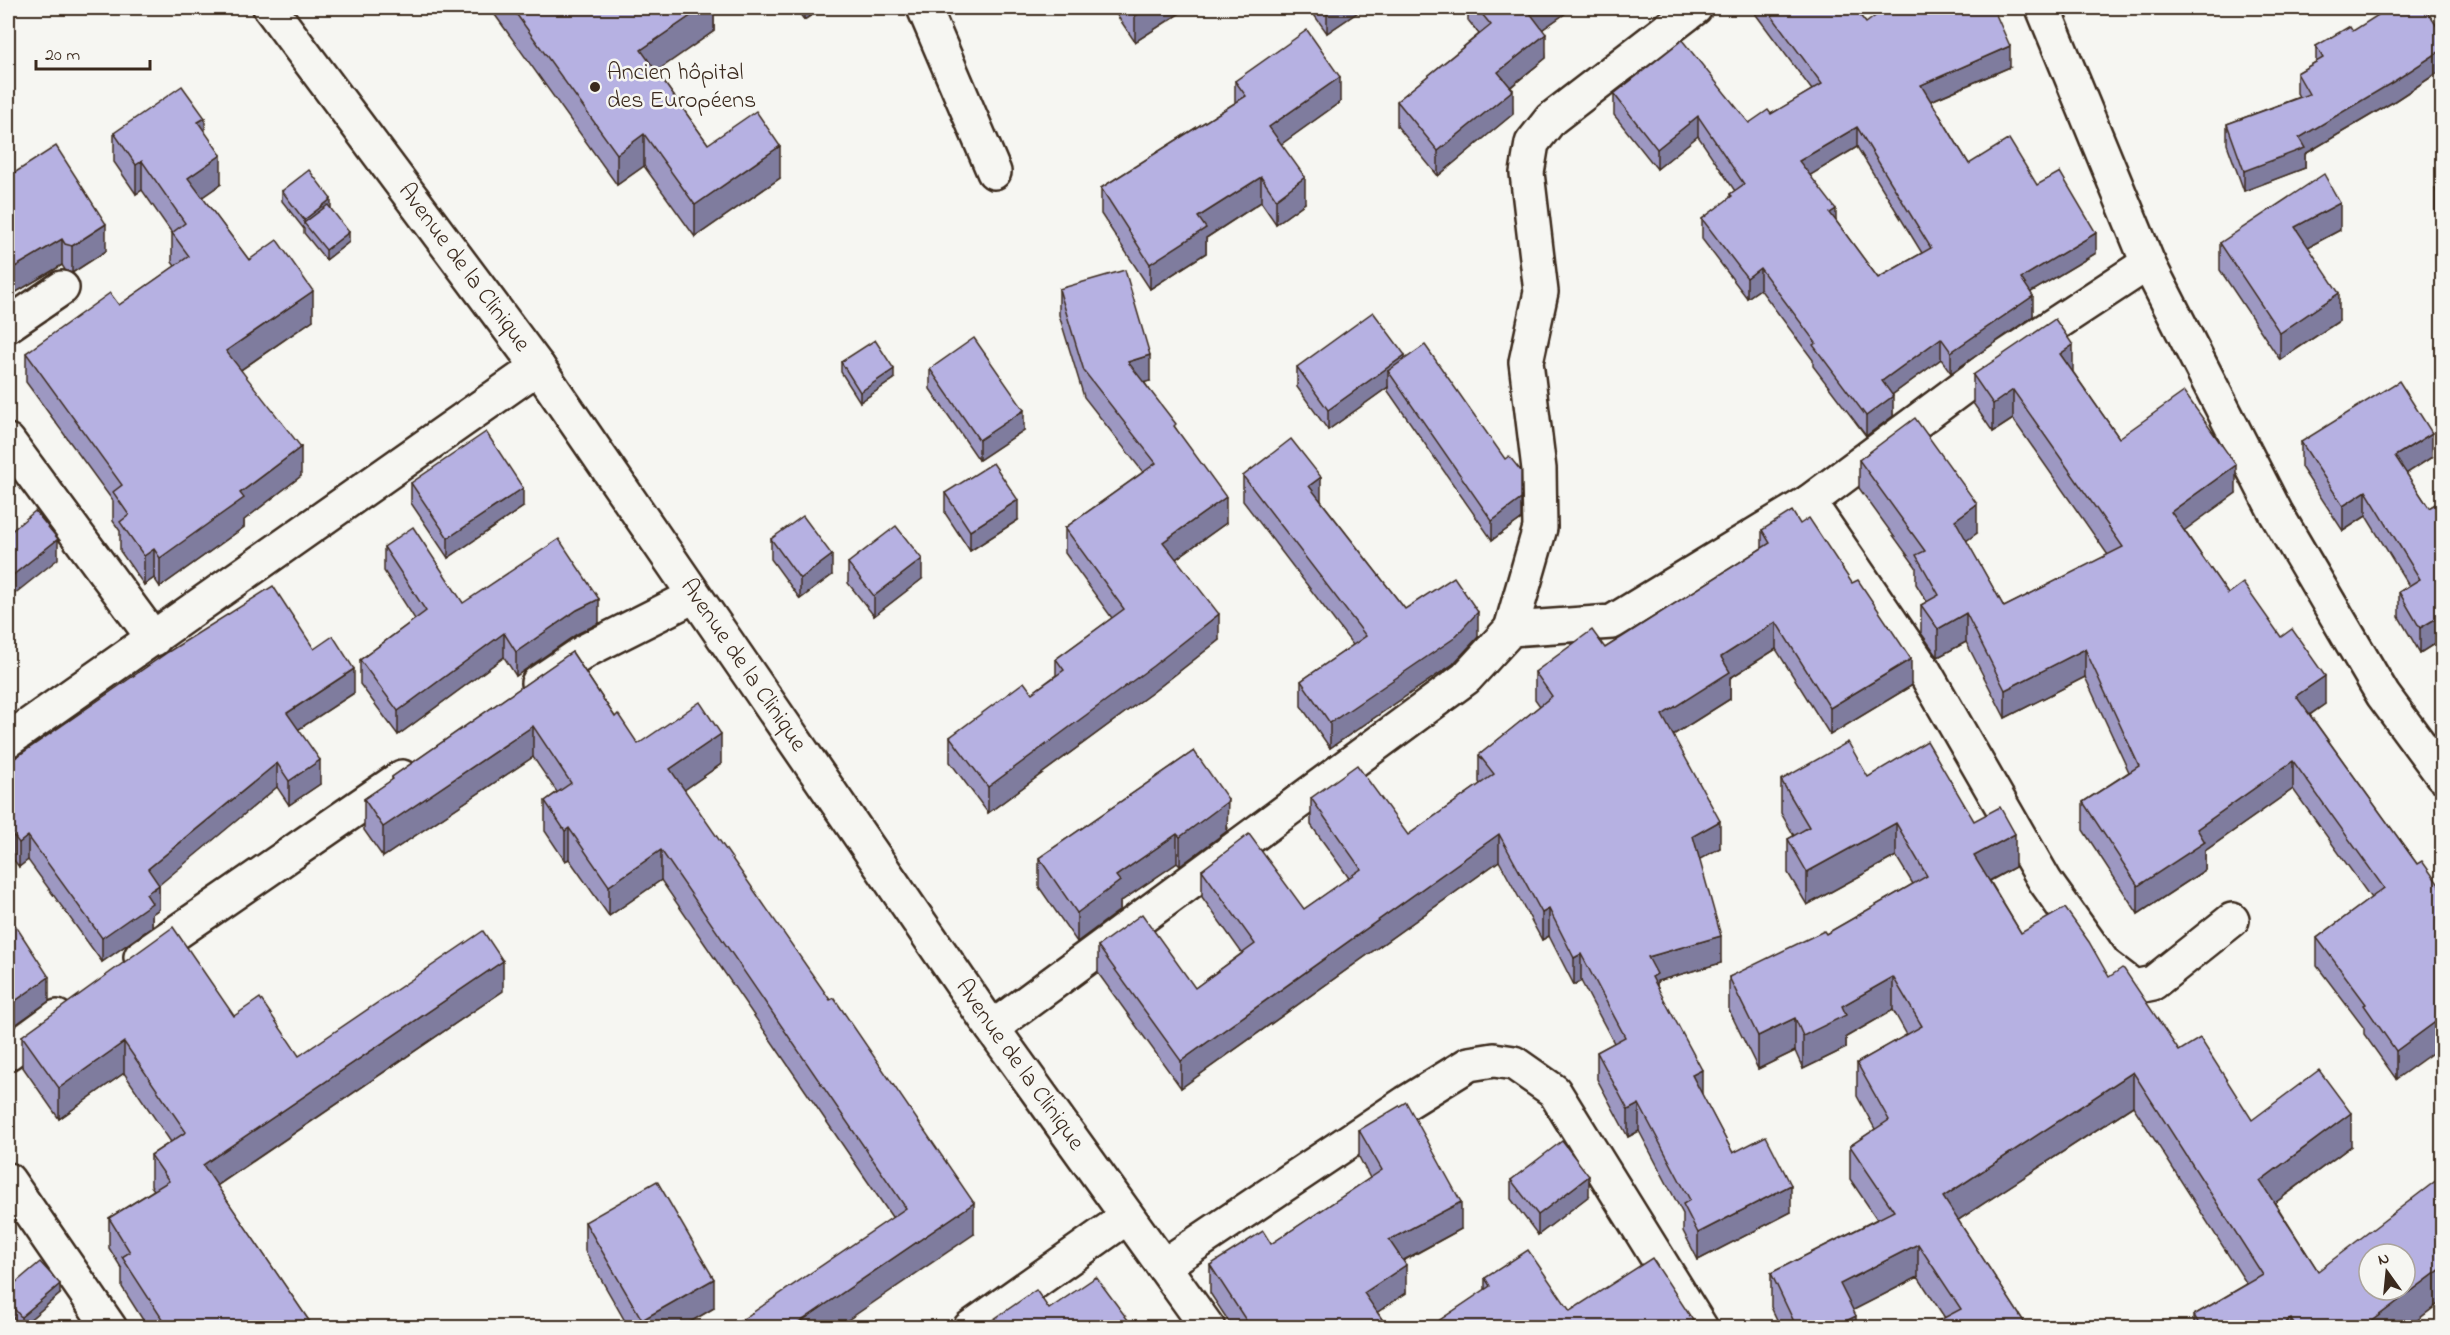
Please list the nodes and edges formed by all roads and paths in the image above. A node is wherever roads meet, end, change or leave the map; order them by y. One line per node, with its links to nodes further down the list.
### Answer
1 (270, 8): 9 (street, Avenue de la Clinique)
2 (924, 8): 5 (street)
3 (1695, 8): 13 (street)
4 (2043, 8): 6 (street)
5 (994, 172)
6 (2148, 263): 11 (street); 18 (street)
7 (62, 288): 8 (street)
8 (8, 325)
9 (538, 367): 12 (street, Avenue de la Clinique); 14 (street)
10 (8, 441): 14 (street)
11 (1809, 502): 13 (street); 19 (street)
12 (694, 596): 15 (street); 22 (street, Avenue de la Clinique)
13 (1511, 629): 22 (street)
14 (154, 639): 16 (street)
15 (518, 697)
16 (8, 740)
17 (429, 758): 20 (street)
18 (2442, 775)
19 (2232, 920)
20 (114, 976)
21 (85, 997): 23 (street)
22 (992, 1028): 25 (street, Avenue de la Clinique)
23 (8, 1053)
24 (8, 1180): 27 (street)
25 (1127, 1217): 26 (street, Avenue de la Clinique); 28 (street)
26 (1163, 1266): 29 (street, Avenue de la Clinique); 30 (street)
27 (110, 1328)
28 (970, 1328)
29 (1208, 1328)
30 (1701, 1328)

